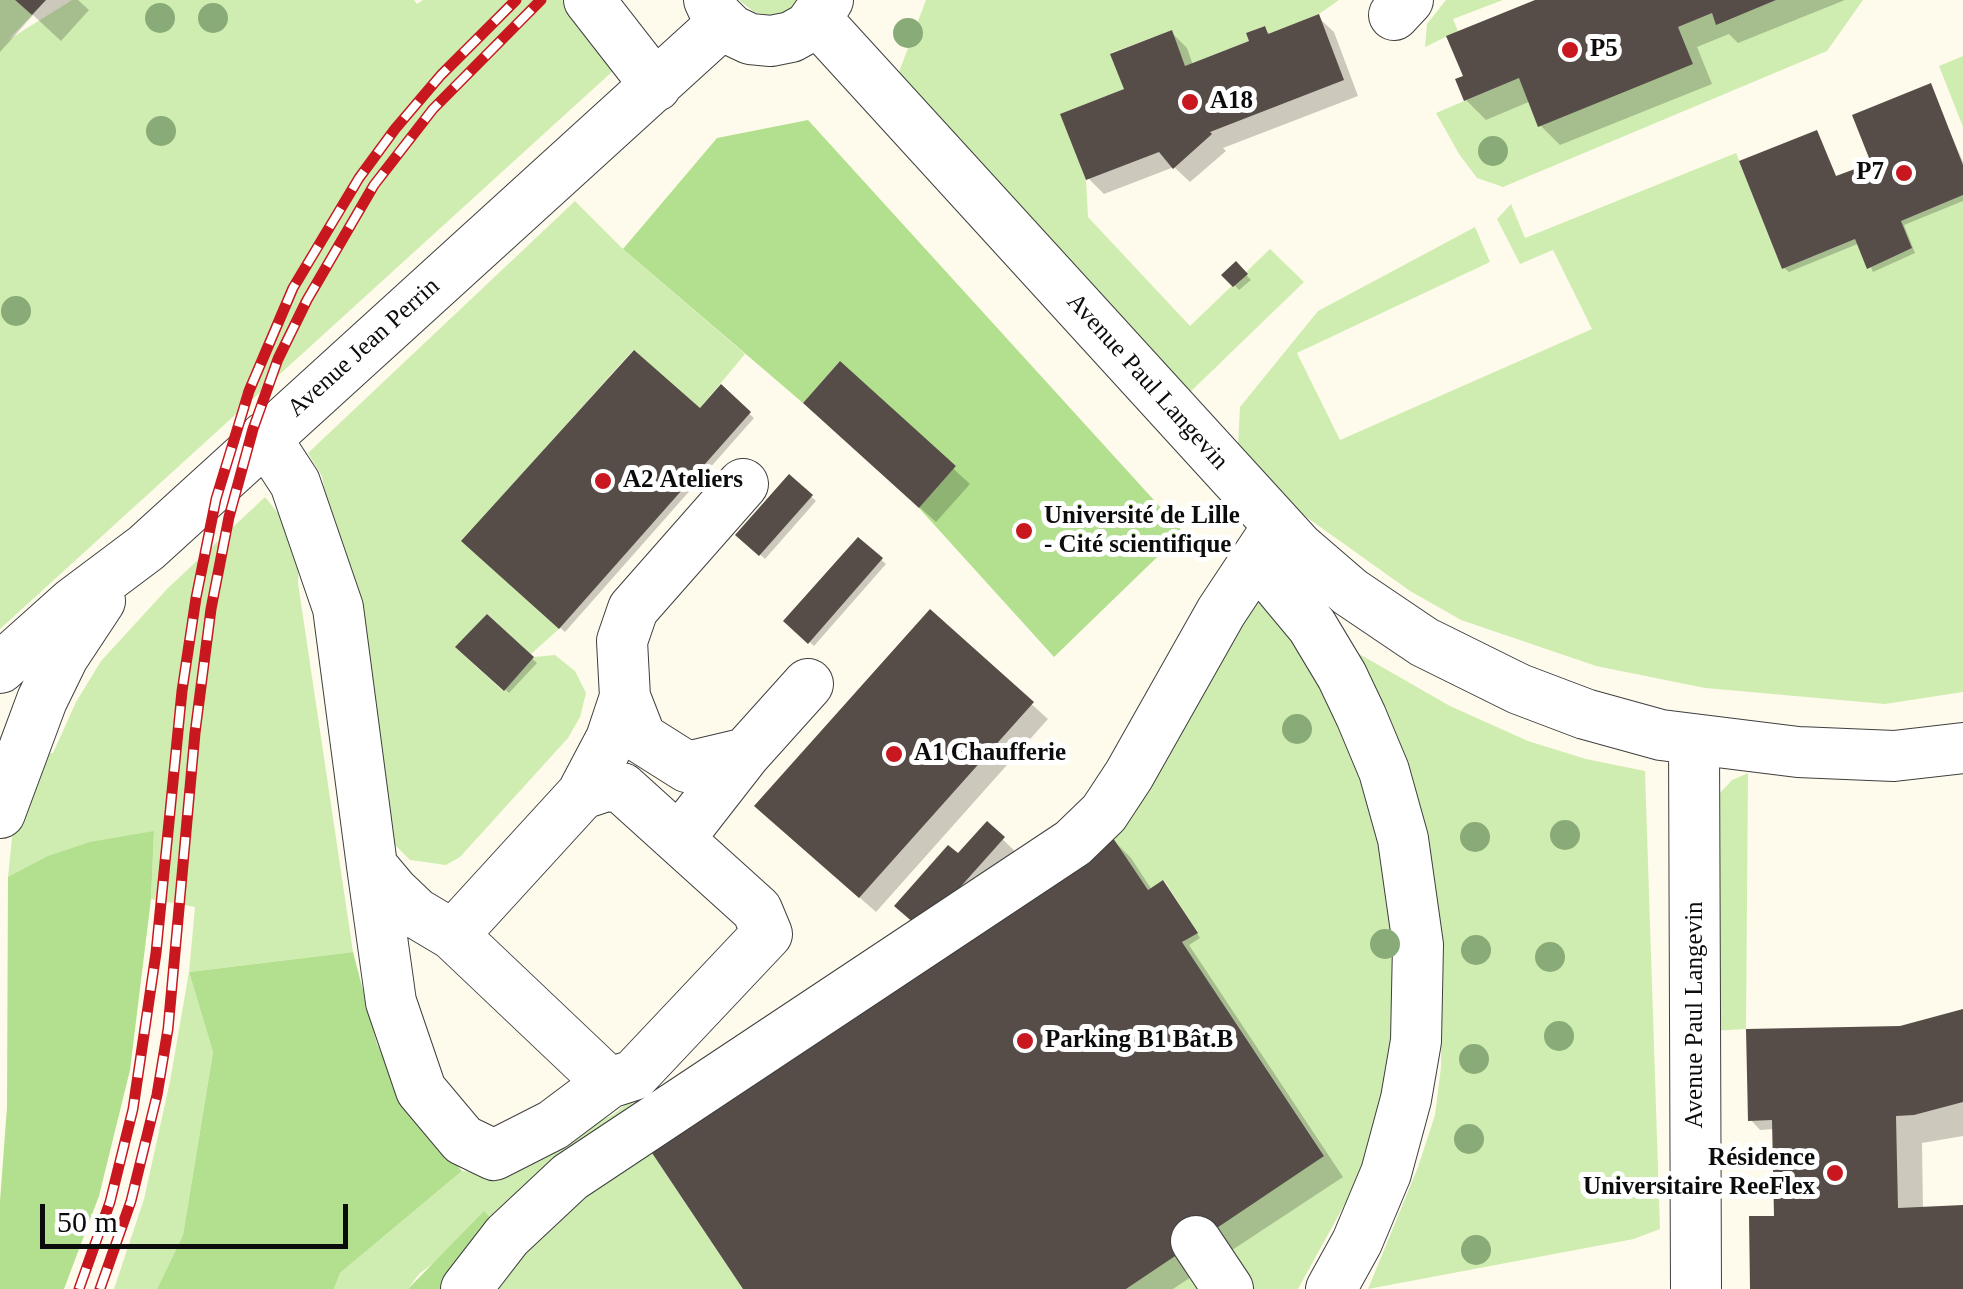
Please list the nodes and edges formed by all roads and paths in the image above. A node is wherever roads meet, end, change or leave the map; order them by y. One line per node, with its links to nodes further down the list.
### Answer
1 (589, 0): 4 (street)
2 (822, 10): 3 (street, Avenue Jean Perrin); 7 (street, Avenue Paul Langevin)
3 (716, 12): 4 (street, Avenue Jean Perrin)
4 (656, 86): 5 (street, Avenue Jean Perrin)
5 (265, 437): 8 (street, Avenue Jean Perrin); 18 (street)
6 (743, 484): 11 (street)
7 (1268, 543): 12 (street, Avenue Paul Langevin); 22 (street); 24 (street)
8 (146, 548): 9 (street, Avenue Jean Perrin); 16 (street)
9 (0, 668)
10 (808, 684): 14 (street)
11 (624, 698): 14 (street); 15 (street)
12 (1694, 741): 13 (street, Avenue Paul Langevin); 25 (street, Avenue Paul Langevin)
13 (1963, 748)
14 (746, 753): 17 (street)
15 (582, 794): 17 (street); 19 (street)
16 (0, 813)
17 (679, 839): 20 (street)
18 (372, 866): 19 (street); 20 (street)
19 (453, 935): 20 (street)
20 (609, 1084)
21 (1196, 1241): 23 (street)
22 (466, 1289)
23 (1228, 1289)
24 (1331, 1289)
25 (1696, 1289)

